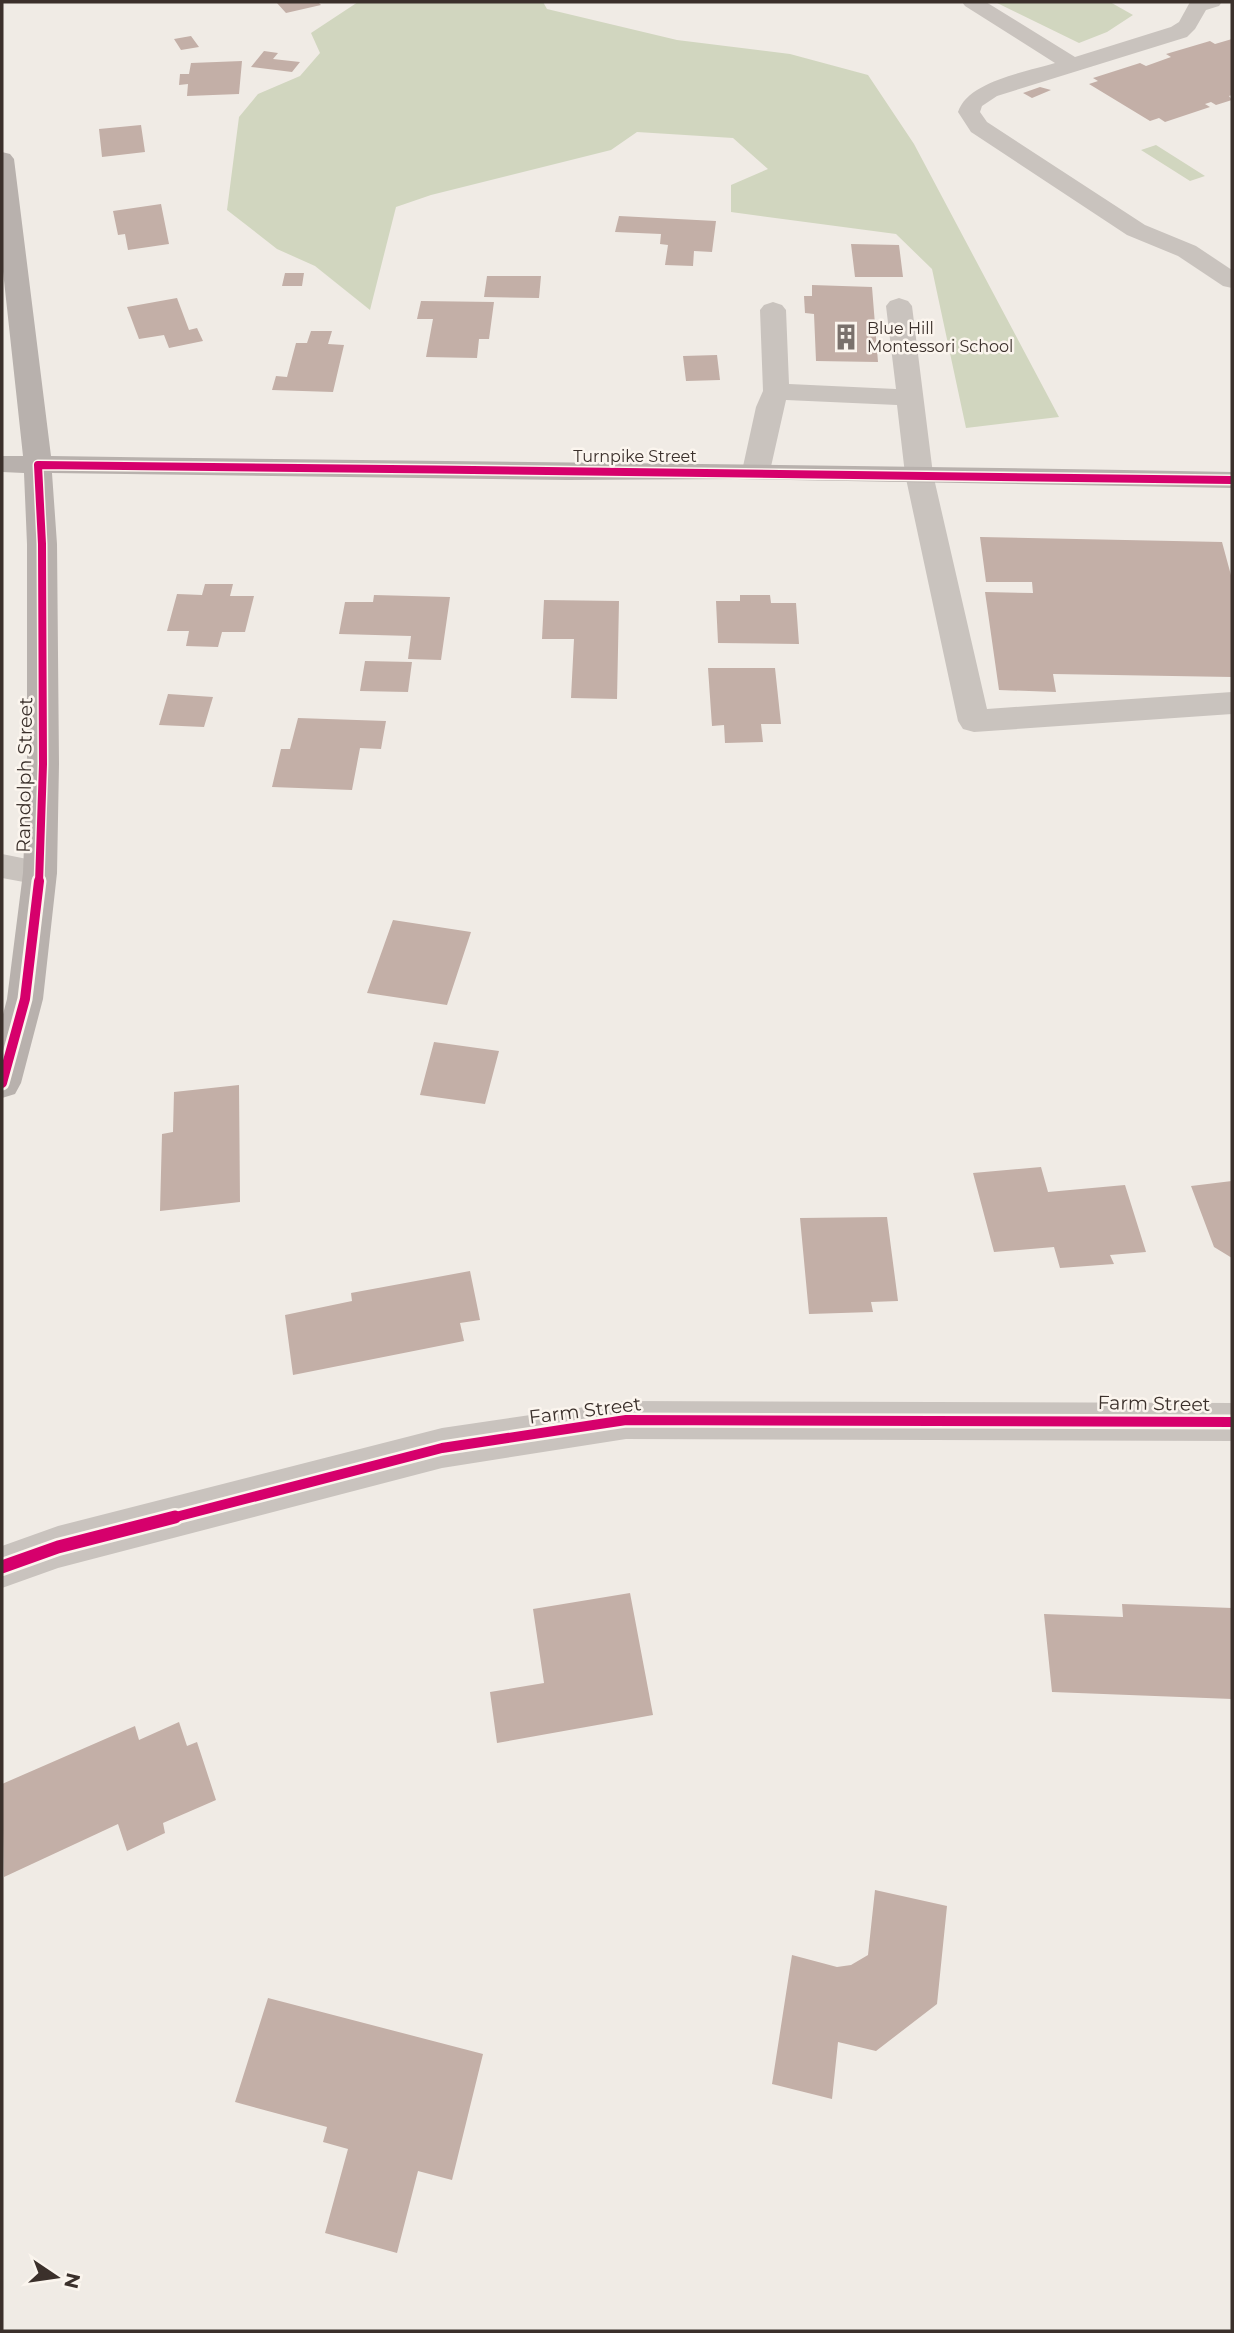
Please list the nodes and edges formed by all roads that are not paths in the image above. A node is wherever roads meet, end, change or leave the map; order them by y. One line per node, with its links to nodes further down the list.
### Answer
1 (972, 2): 3 (street)
2 (1207, 3): 3 (street)
3 (1073, 65): 5 (street)
4 (2, 159): 11 (main road, Randolph Street)
5 (1232, 281)
6 (899, 306): 9 (street)
7 (773, 310): 8 (street)
8 (776, 391): 9 (street); 12 (street)
9 (912, 398): 13 (street)
10 (2, 464): 11 (main road, Turnpike Street)
11 (38, 465): 12 (main road, Turnpike Street); 17 (main road, Randolph Street)
12 (756, 471): 13 (main road, Turnpike Street)
13 (919, 474): 14 (main road, Turnpike Street); 15 (street)
14 (1232, 480)
15 (1232, 704)
16 (2, 866): 17 (street)
17 (40, 873): 18 (main road, Randolph Street)
18 (2, 1083)
19 (1232, 1422): 20 (street, Farm Street)
20 (2, 1567)

